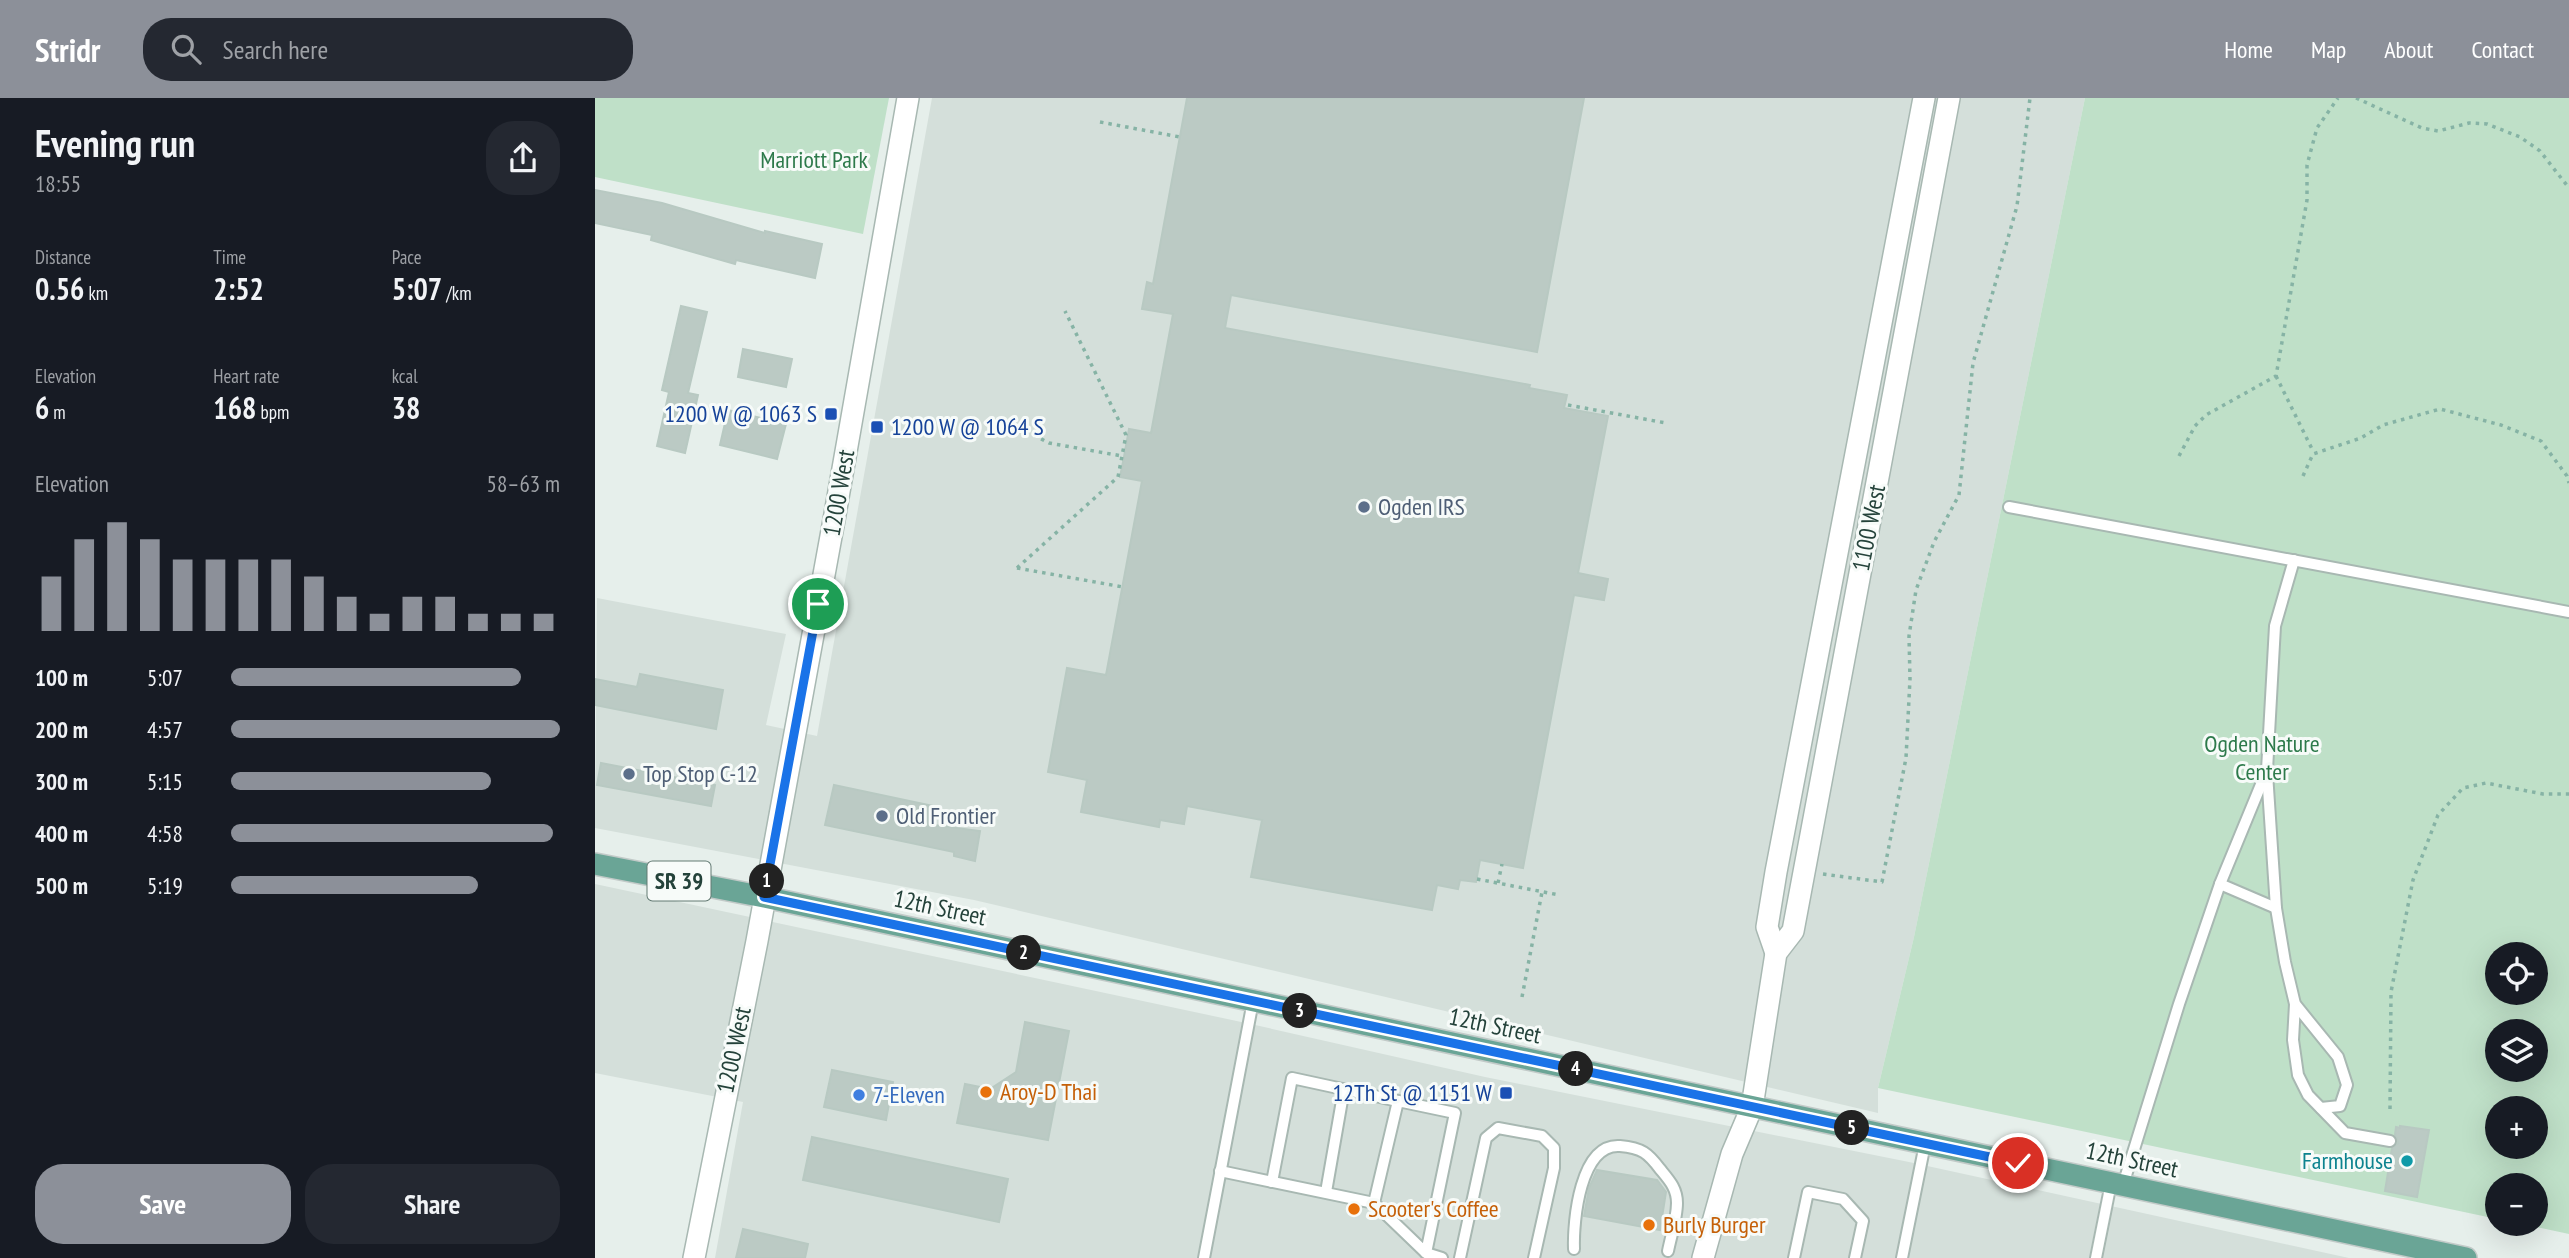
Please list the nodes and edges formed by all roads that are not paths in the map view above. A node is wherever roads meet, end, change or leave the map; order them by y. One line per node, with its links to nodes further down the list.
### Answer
1 (908, 98): 12 (street, 1200 West)
2 (1924, 98): 9 (street, 1100 West)
3 (1949, 98): 10 (street, 1100 West)
4 (2009, 507): 5 (lane)
5 (2294, 560): 6 (lane); 7 (lane)
6 (2569, 612)
7 (2267, 770): 11 (lane); 13 (lane)
8 (595, 864): 12 (main road, 12th Street / SR 39)
9 (1776, 872): 10 (street); 14 (street, 1100 West)
10 (1803, 875): 14 (street, 1100 West)
11 (2220, 884): 13 (lane); 25 (lane)
12 (764, 897): 15 (main road, 12th Street / SR 39); 31 (street, 1200 West)
13 (2276, 908): 16 (lane)
14 (1776, 954): 19 (street, 1100 West)
15 (1253, 1001): 19 (main road, 12th Street / SR 39); 23 (lane)
16 (2295, 1004): 20 (lane); 20 (lane)
17 (1344, 1089): 18 (lane); 24 (lane); 26 (lane)
18 (1398, 1101): 27 (lane); 30 (lane)
19 (1752, 1107): 22 (main road, 12th Street / SR 39); 36 (street, 1100 West)
20 (2321, 1108): 21 (lane)
21 (2390, 1142)
22 (1925, 1144): 25 (main road, 12th Street / SR 39); 39 (lane)
23 (1220, 1171): 24 (lane); 32 (lane)
24 (1272, 1182): 26 (lane)
25 (2117, 1184): 40 (lane); 41 (main road, 12th Street / SR 39)
26 (1326, 1192): 27 (lane)
27 (1374, 1203): 30 (lane)
28 (1574, 1250): 29 (lane)
29 (1668, 1251)
30 (1426, 1253): 33 (lane)
31 (694, 1258)
32 (1204, 1258)
33 (1442, 1258)
34 (1460, 1258): 35 (lane)
35 (1534, 1258)
36 (1703, 1258)
37 (1794, 1258): 38 (lane)
38 (1855, 1258)
39 (1902, 1258)
40 (2096, 1258)
41 (2466, 1258)

